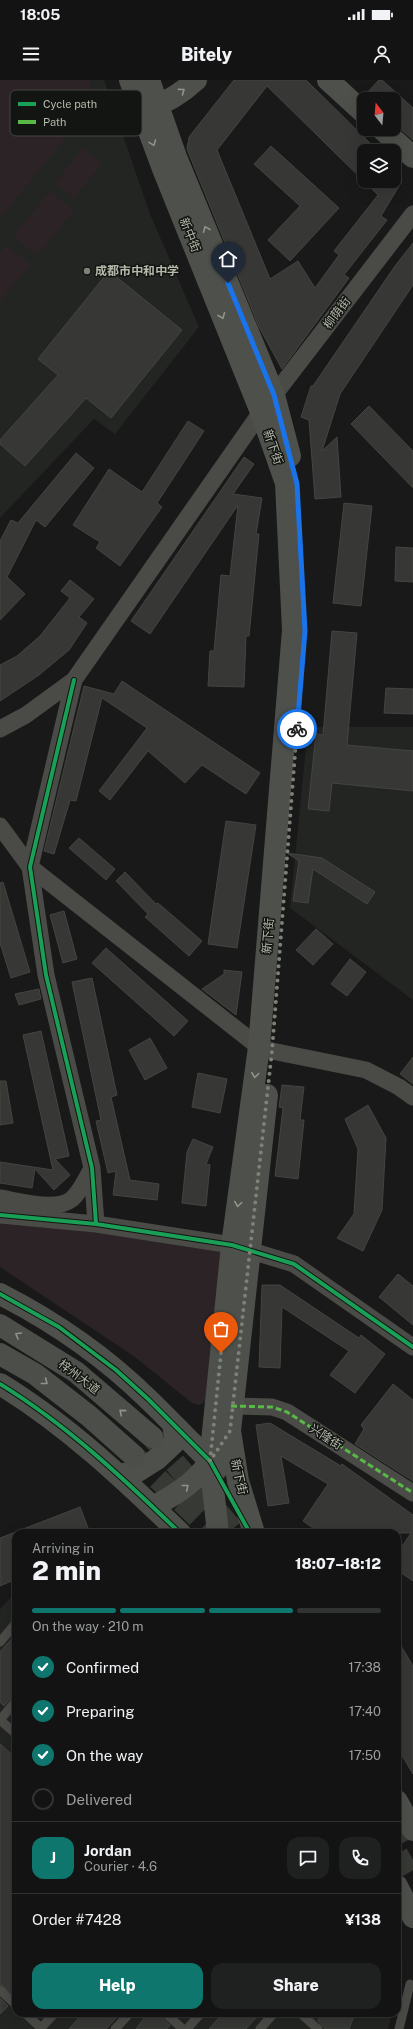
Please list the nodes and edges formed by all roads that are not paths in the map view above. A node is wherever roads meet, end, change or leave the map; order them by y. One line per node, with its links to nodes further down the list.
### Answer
1 (196, 80): 3 (main road, one-way to 1)
2 (328, 80): 4 (main road)
3 (147, 91): 8 (main road, 新中街, one-way to 3); 9 (main road, 新中街, one-way to 9)
4 (357, 107)
5 (390, 136): 6 (main road)
6 (413, 157)
7 (413, 214): 8 (street, 柳荫街)
8 (274, 395): 9 (street, 柳荫街); 14 (main road, 新下街)
9 (261, 412): 10 (street, 柳荫街); 14 (main road, 新下街)
10 (74, 680): 11 (street); 13 (street)
11 (0, 729)
12 (0, 826): 13 (street)
13 (30, 867): 14 (street); 16 (street)
14 (266, 1049): 15 (street); 20 (main road, 新下街)
15 (413, 1097)
16 (92, 1168): 17 (street); 19 (street)
17 (0, 1198)
18 (0, 1215): 19 (street)
19 (96, 1224): 20 (street)
20 (241, 1248): 23 (street); 26 (main road, 新下街); 31 (main road, 新下街)
21 (0, 1294): 27 (main road)
22 (0, 1325): 29 (highway, 梓州大道, one-way to 22)
23 (413, 1347)
24 (0, 1354): 30 (highway, 梓州大道, one-way to 30)
25 (0, 1384): 32 (main road)
26 (231, 1406): 28 (main road, 新下街); 33 (street, 兴隆街)
27 (173, 1424): 31 (main road); 32 (main road)
28 (230, 1431): 31 (main road); 38 (main road, 新下街)
29 (152, 1437)
30 (134, 1456)
31 (210, 1461): 34 (main road, one-way to 31); 36 (main road, 新下街); 37 (main road)
32 (119, 1475): 34 (main road)
33 (413, 1493)
34 (153, 1507): 35 (main road)
35 (176, 1529)
36 (218, 1529)
37 (248, 1529)
38 (253, 1529)
39 (12, 1628): 40 (lane)
40 (0, 1642)
41 (12, 1706): 42 (lane)
42 (0, 1720): 43 (lane)
43 (12, 1730)
44 (401, 1808): 45 (main road)
45 (413, 1830)
46 (401, 1894): 47 (main road)
47 (413, 1917)
48 (410, 1984): 64 (lane)
49 (0, 1990): 50 (lane)
50 (12, 2001)
51 (29, 2017): 58 (lane)
52 (52, 2017): 58 (lane)
53 (126, 2017): 59 (lane)
54 (170, 2017): 60 (lane)
55 (198, 2017): 61 (lane)
56 (270, 2017): 62 (lane)
57 (304, 2017): 63 (lane)
58 (41, 2029)
59 (115, 2029)
60 (183, 2029)
61 (187, 2029)
62 (260, 2029)
63 (318, 2029)
64 (399, 2029)

